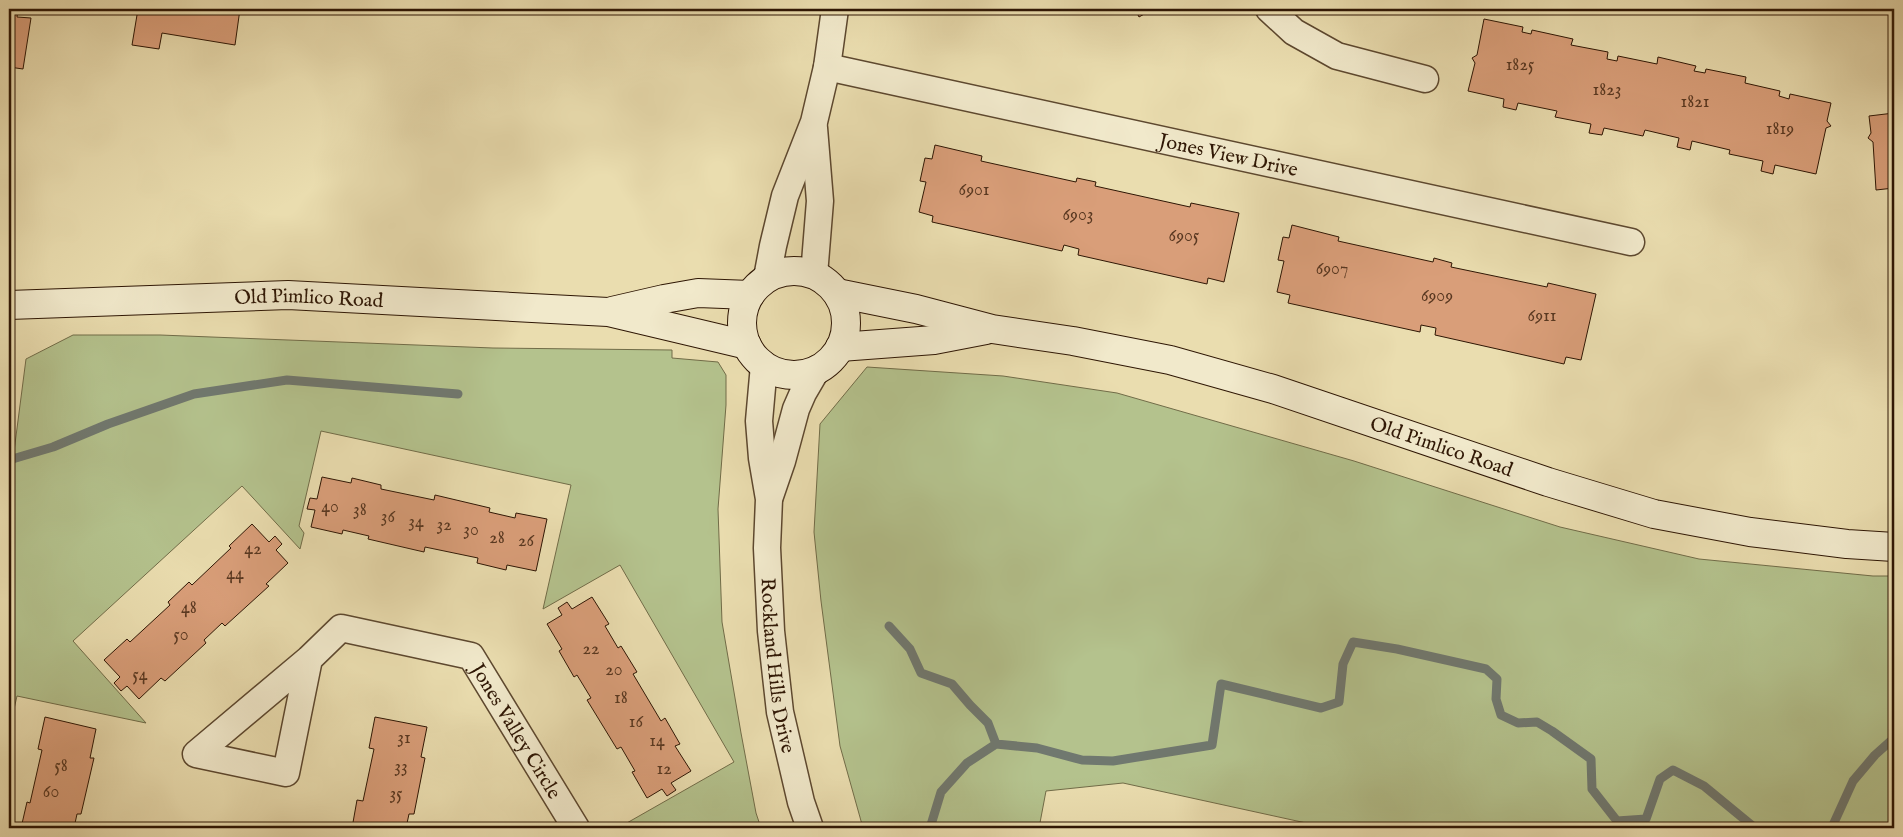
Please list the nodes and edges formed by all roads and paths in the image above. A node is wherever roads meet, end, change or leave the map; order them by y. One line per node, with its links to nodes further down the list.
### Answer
1 (835, 9): 3 (street)
2 (1269, 9): 4 (street)
3 (827, 67): 5 (street); 6 (street, Jones View Drive)
4 (1425, 79)
5 (814, 122): 7 (street); 8 (street)
6 (1631, 242)
7 (814, 275): 8 (street); 9 (street)
8 (759, 286): 11 (street, Old Pimlico Road); 13 (street)
9 (837, 293): 12 (street, Old Pimlico Road); 14 (street)
10 (9, 305): 11 (street, Old Pimlico Road)
11 (608, 312): 13 (street, Old Pimlico Road)
12 (992, 329): 14 (street, Old Pimlico Road); 18 (street, Old Pimlico Road)
13 (747, 345): 15 (street)
14 (840, 347): 16 (street)
15 (764, 366): 16 (street); 17 (street, Rockland Hills Drive)
16 (817, 369): 17 (street, Rockland Hills Drive)
17 (769, 499): 21 (street, Rockland Hills Drive)
18 (1894, 547)
19 (309, 659): 19 (street, Jones Valley Circle); 20 (street, Jones Valley Circle)
20 (576, 828)
21 (810, 828)

